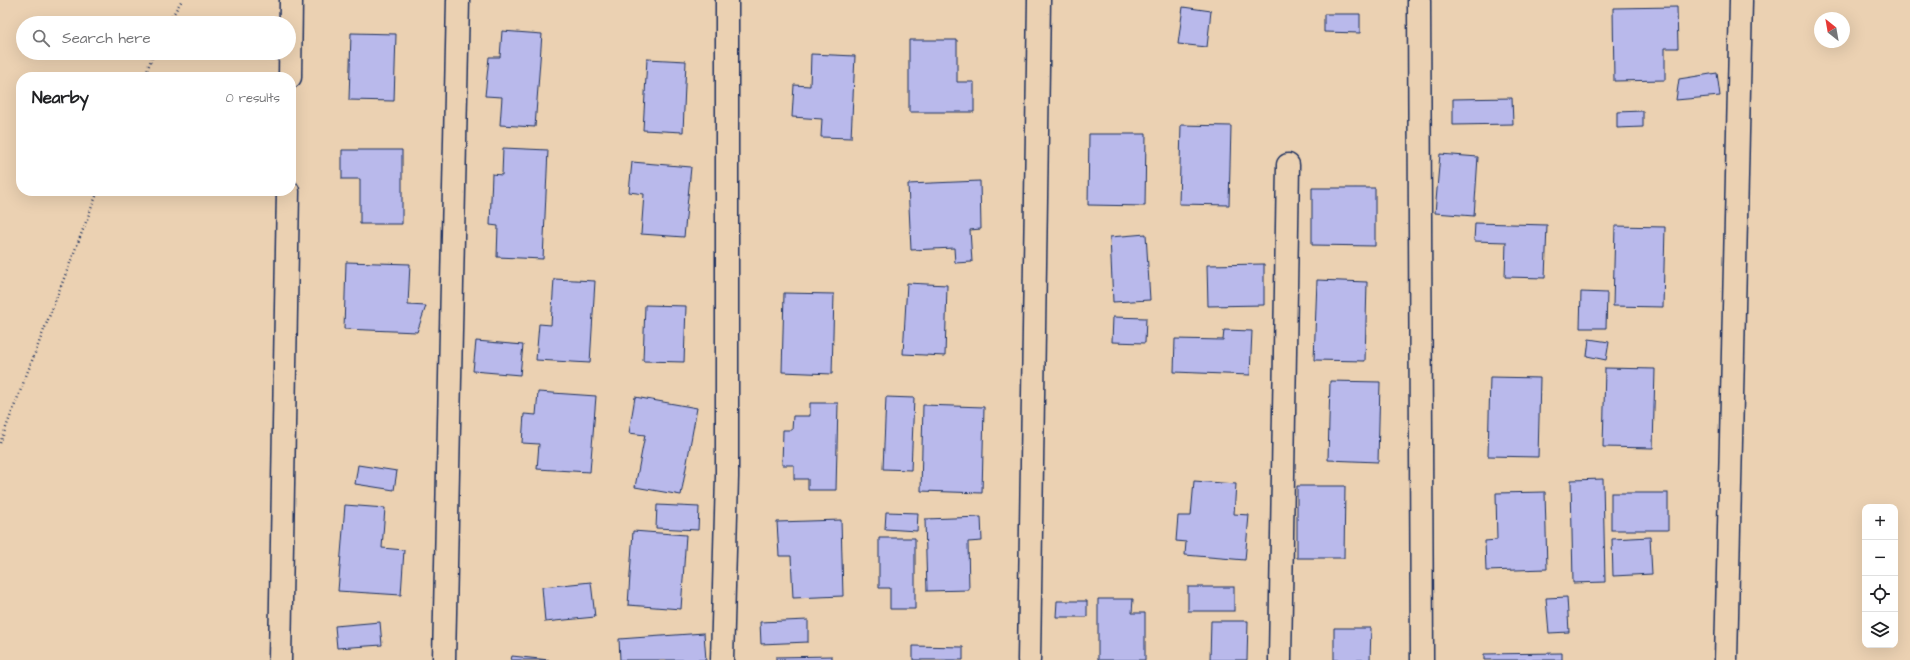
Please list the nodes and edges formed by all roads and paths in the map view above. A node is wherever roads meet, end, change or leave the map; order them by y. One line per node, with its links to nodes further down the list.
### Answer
1 (182, 0): 8 (path)
2 (291, 0): 9 (street)
3 (458, 0): 19 (street)
4 (727, 0): 20 (street)
5 (1039, 0): 21 (street)
6 (1419, 0): 23 (street)
7 (1741, 0): 24 (street)
8 (172, 16)
9 (291, 16)
10 (151, 60): 12 (path)
11 (290, 60): 13 (street)
12 (146, 72)
13 (290, 72)
14 (1288, 165): 22 (street)
15 (96, 196): 17 (path)
16 (288, 196): 18 (street)
17 (0, 443)
18 (280, 660)
19 (444, 660)
20 (722, 660)
21 (1029, 660)
22 (1280, 660)
23 (1422, 660)
24 (1726, 660)

